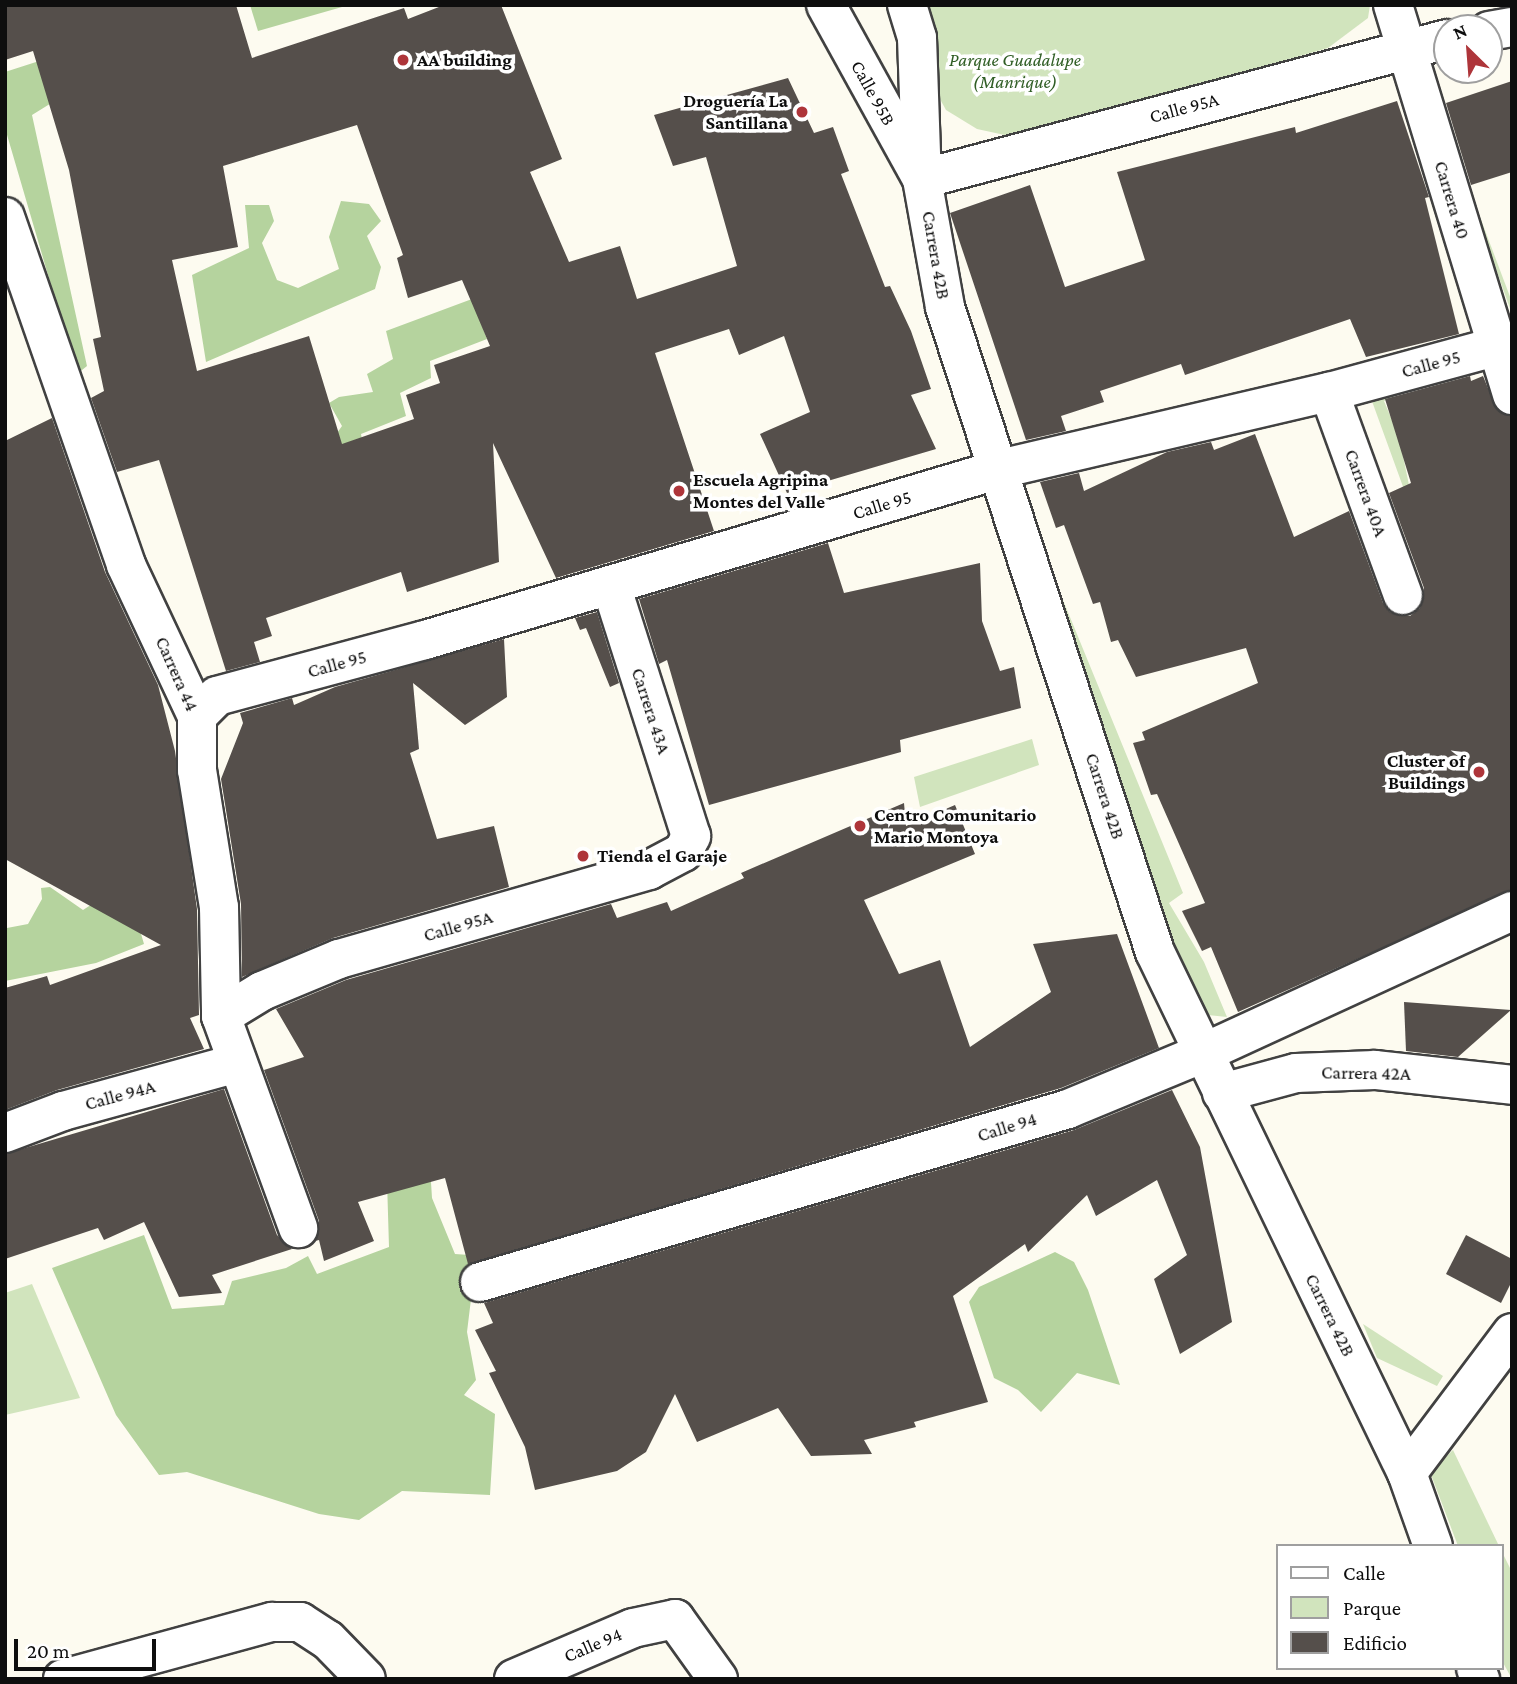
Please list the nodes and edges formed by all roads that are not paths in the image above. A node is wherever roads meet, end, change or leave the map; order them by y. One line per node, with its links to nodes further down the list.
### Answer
1 (825, 5): 6 (street, Calle 95B)
2 (907, 5): 6 (street, Carrera 42B)
3 (1393, 5): 5 (street, Carrera 40)
4 (1433, 42): 5 (street, Calle 95A)
5 (1405, 47): 6 (street, Calle 95A); 8 (street, Carrera 40)
6 (922, 179): 11 (street, Carrera 42B)
7 (5, 217): 14 (street, Carrera 44)
8 (1498, 346): 9 (street, Calle 95); 10 (street, Carrera 40)
9 (1329, 392): 11 (street, Calle 95); 13 (street, Carrera 40A)
10 (1512, 395)
11 (1000, 469): 12 (street, Calle 95); 18 (street, Carrera 42B)
12 (611, 585): 14 (street, Calle 95); 15 (street, Carrera 43A)
13 (1404, 595)
14 (197, 716): 17 (street, Carrera 44)
15 (691, 836): 17 (street, Calle 95A)
16 (1512, 911): 18 (street, Calle 94)
17 (221, 1016): 19 (street, Carrera 44)
18 (1201, 1054): 21 (street, Carrera 42B); 24 (street, Calle 94)
19 (237, 1063): 22 (street, Calle 94A); 23 (street, Carrera 44)
20 (1512, 1085): 21 (street, Carrera 42A)
21 (1222, 1093): 26 (street, Carrera 42B)
22 (5, 1133)
23 (298, 1228)
24 (480, 1282)
25 (1512, 1333): 26 (street)
26 (1407, 1473): 27 (street, Carrera 42B)
27 (1432, 1544)
28 (63, 1679): 29 (street)
29 (366, 1679)
30 (514, 1679): 31 (street, Calle 94)
31 (718, 1679)

